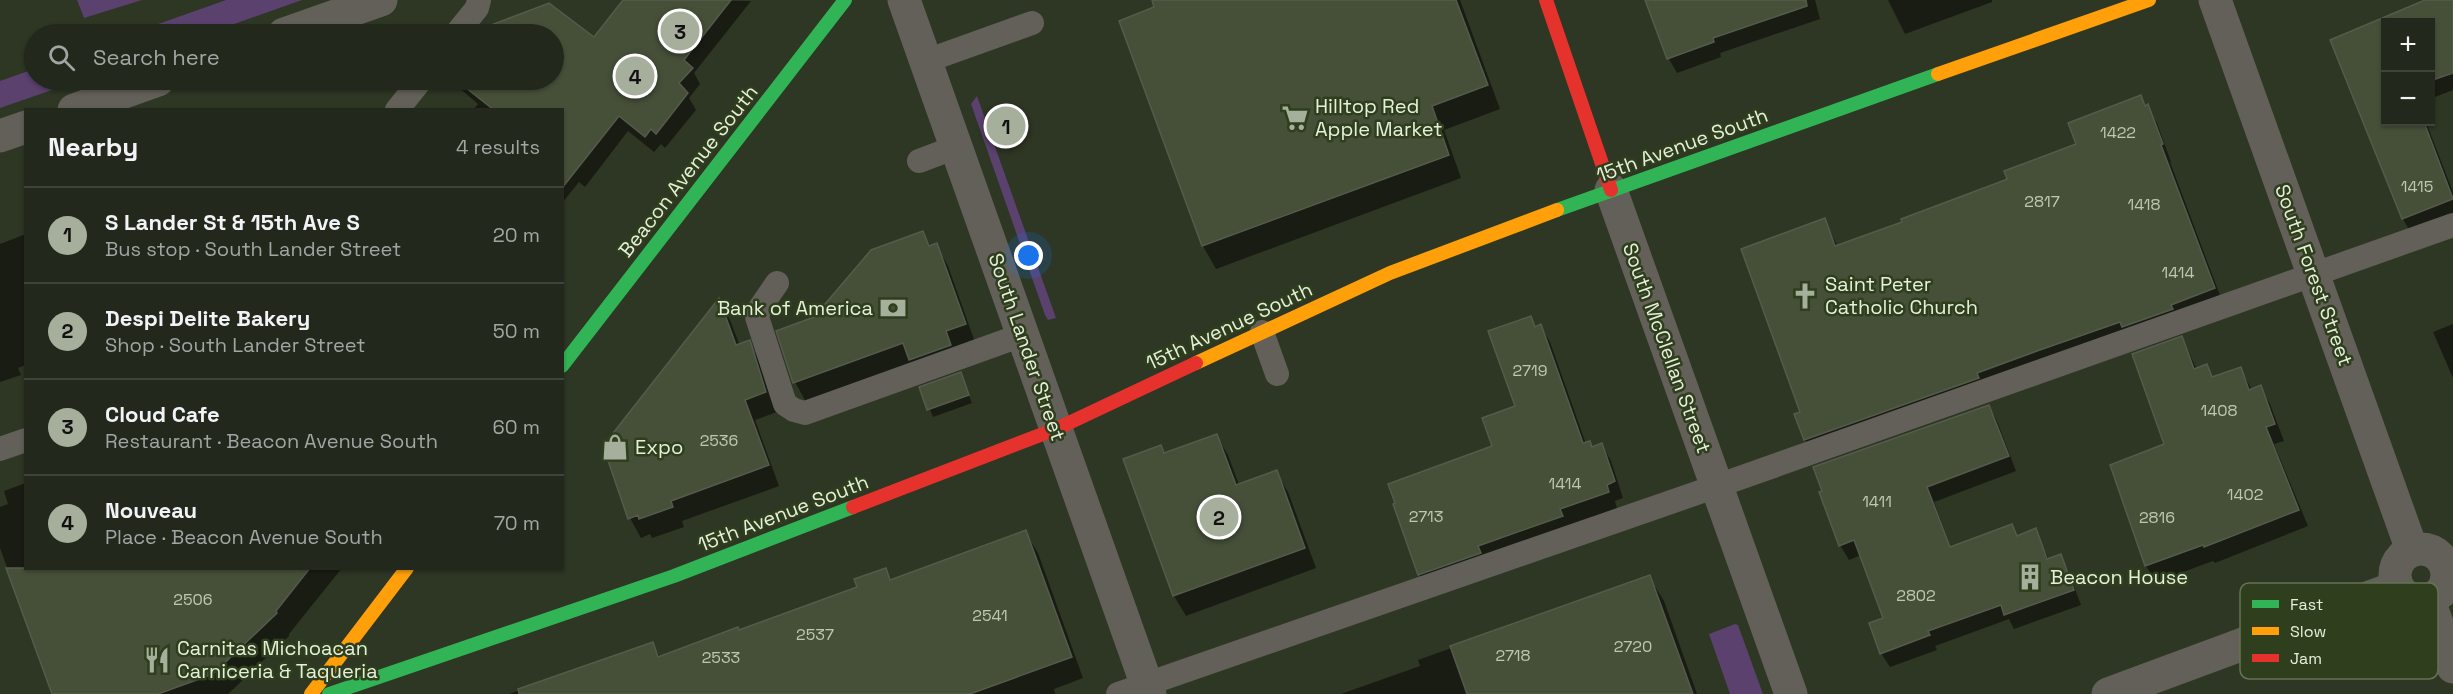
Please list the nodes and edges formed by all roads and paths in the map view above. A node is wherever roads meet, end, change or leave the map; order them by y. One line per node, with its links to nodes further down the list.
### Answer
1 (381, 0): 9 (street)
2 (479, 0): 10 (lane)
3 (904, 0): 11 (street, South Lander Street)
4 (1546, 0): 20 (main road, South McClellan Street)
5 (2149, 0): 20 (main road, 15th Avenue South)
6 (2215, 0): 22 (street, South Forest Street)
7 (842, 1): 26 (main road, Beacon Avenue South)
8 (1032, 23): 11 (lane)
9 (313, 24)
10 (464, 24)
11 (926, 62): 18 (street, South Lander Street)
12 (130, 90): 14 (street)
13 (413, 90): 15 (lane)
14 (80, 108)
15 (399, 108)
16 (24, 128): 17 (street)
17 (0, 136)
18 (956, 147): 19 (lane); 25 (street, South Lander Street)
19 (919, 161)
20 (1611, 190): 24 (main road, 15th Avenue South); 31 (street, South McClellan Street)
21 (2453, 225): 22 (lane)
22 (2314, 274): 31 (lane); 32 (street, South Forest Street)
23 (777, 283): 25 (lane)
24 (1262, 332): 27 (lane); 28 (main road, 15th Avenue South)
25 (1022, 334): 28 (street, South Lander Street)
26 (564, 363)
27 (1277, 374)
28 (1056, 429): 40 (street, South Lander Street); 42 (main road, 15th Avenue South)
29 (24, 441): 30 (lane)
30 (0, 448)
31 (1717, 486): 40 (lane); 43 (street, South McClellan Street)
32 (2412, 550): 33 (street); 35 (street)
33 (2450, 568): 36 (street)
34 (406, 570): 41 (main road)
35 (2397, 583)
36 (2438, 596)
37 (2438, 626): 39 (street)
38 (2240, 645): 44 (street)
39 (2453, 667)
40 (1138, 691)
41 (311, 694)
42 (329, 694)
43 (1791, 694)
44 (2108, 694)

